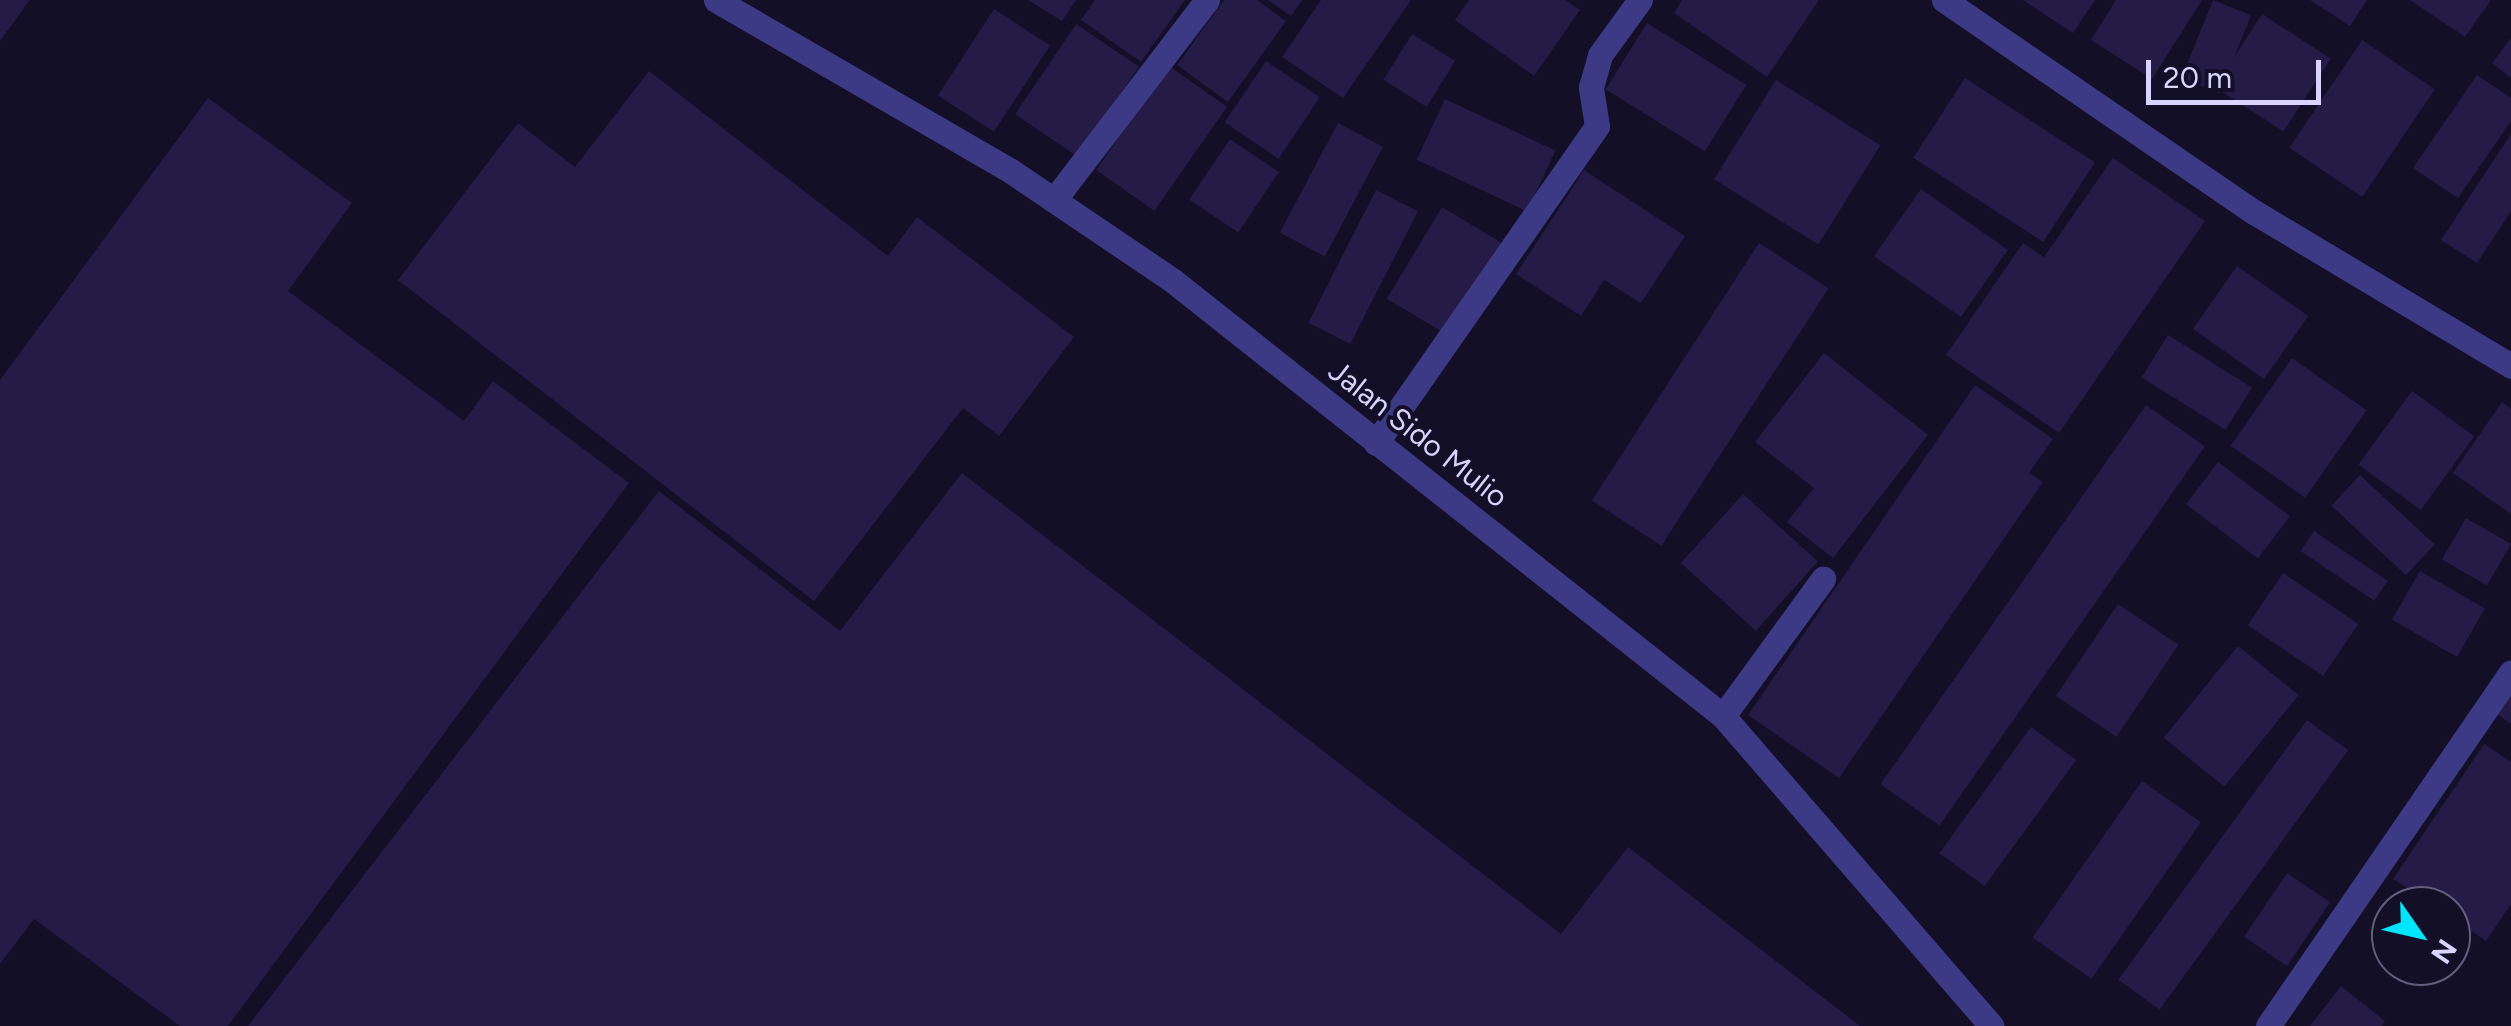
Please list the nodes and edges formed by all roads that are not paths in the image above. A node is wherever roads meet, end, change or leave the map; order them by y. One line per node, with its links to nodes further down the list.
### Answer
1 (716, 0): 5 (street, Jalan Sido Mulio)
2 (1206, 0): 5 (street)
3 (1640, 0): 7 (street)
4 (1944, 0): 6 (street)
5 (1054, 200): 7 (street, Jalan Sido Mulio)
6 (2511, 366)
7 (1376, 443): 10 (street, Jalan Sido Mulio)
8 (1822, 578): 10 (street)
9 (2511, 672): 12 (street)
10 (1723, 716): 11 (street, Jalan Sido Mulio)
11 (1992, 1026)
12 (2268, 1026)

